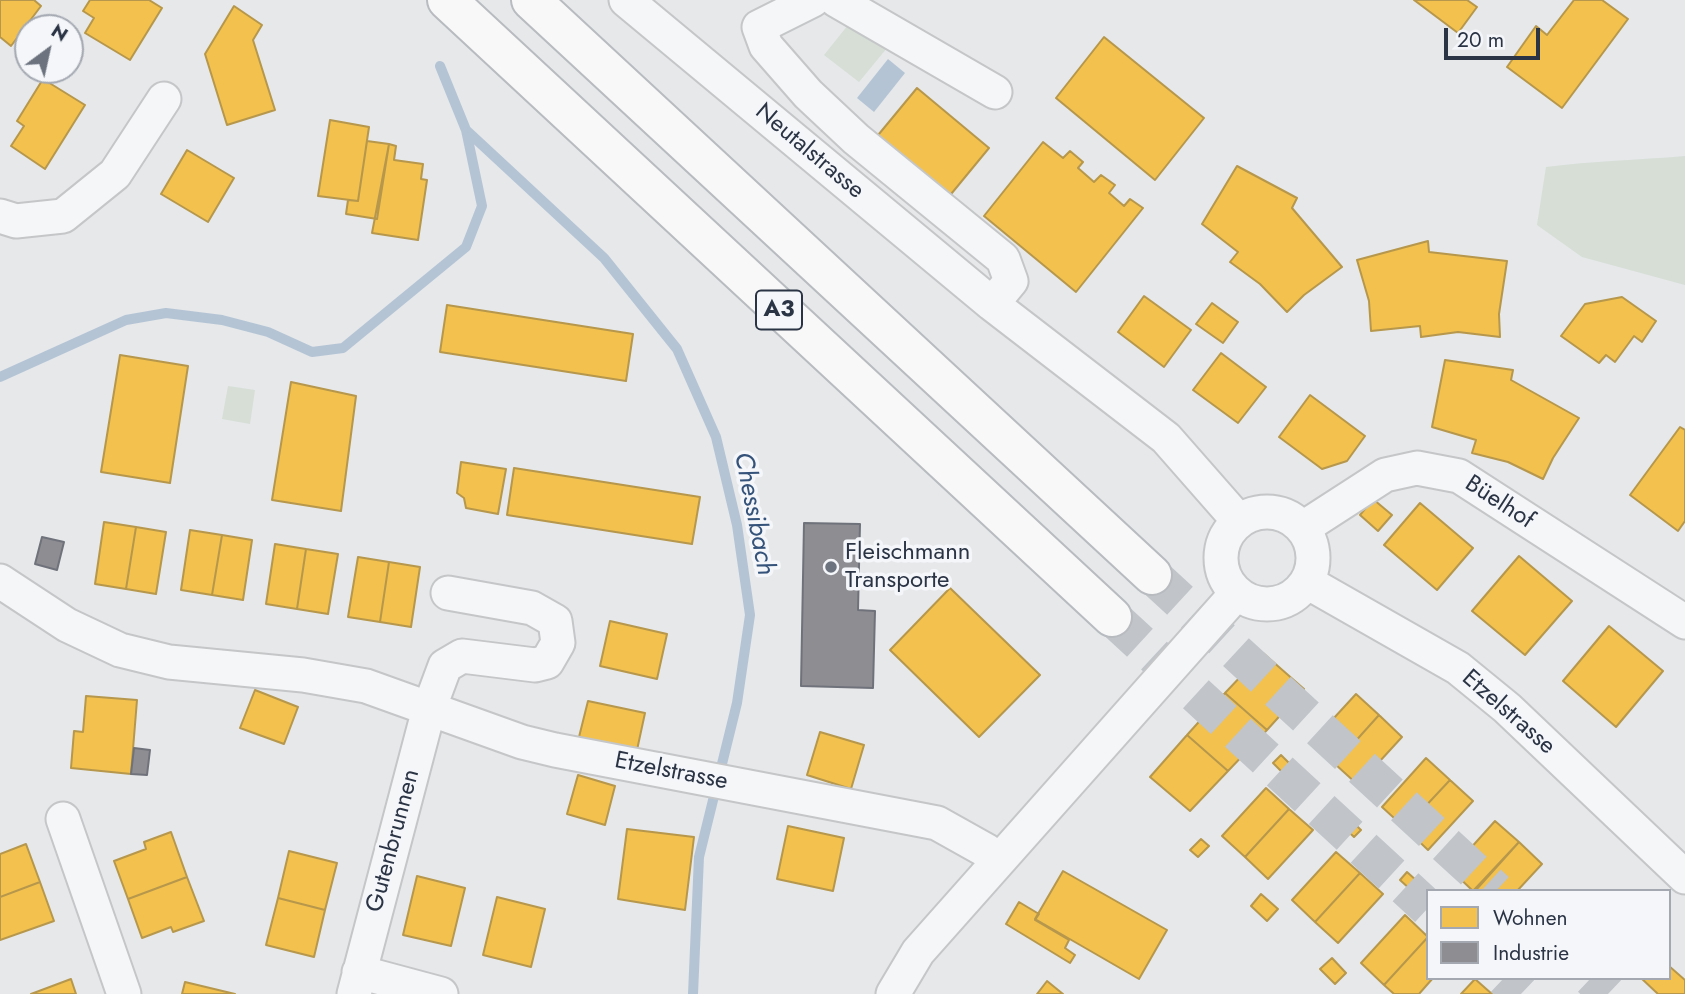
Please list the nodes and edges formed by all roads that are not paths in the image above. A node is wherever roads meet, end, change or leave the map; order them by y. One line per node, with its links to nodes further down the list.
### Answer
1 (447, 0): 17 (highway, A3)
2 (531, 0): 12 (highway, A3)
3 (626, 0): 9 (street, Neutalstrasse)
4 (813, 0): 9 (street, Neutalstrasse)
5 (836, 0): 6 (street)
6 (995, 92)
7 (164, 99): 8 (street)
8 (0, 216)
9 (992, 304): 10 (street, Neutalstrasse)
10 (1238, 520): 11 (street); 16 (street)
11 (1303, 528): 14 (street); 18 (street, Büelhof)
12 (1152, 575)
13 (0, 581): 19 (street, Etzelstrasse)
14 (1307, 582): 16 (street); 22 (street, Etzelstrasse)
15 (448, 593): 19 (street, Gutenbrunnen)
16 (1236, 594): 21 (street)
17 (1112, 618)
18 (1685, 622)
19 (429, 709): 21 (street, Etzelstrasse); 23 (street, Gutenbrunnen)
20 (63, 819): 24 (street)
21 (996, 863): 26 (street)
22 (1685, 877)
23 (357, 983): 25 (street, Gutenbrunnen)
24 (124, 994)
25 (441, 994)
26 (893, 994)

